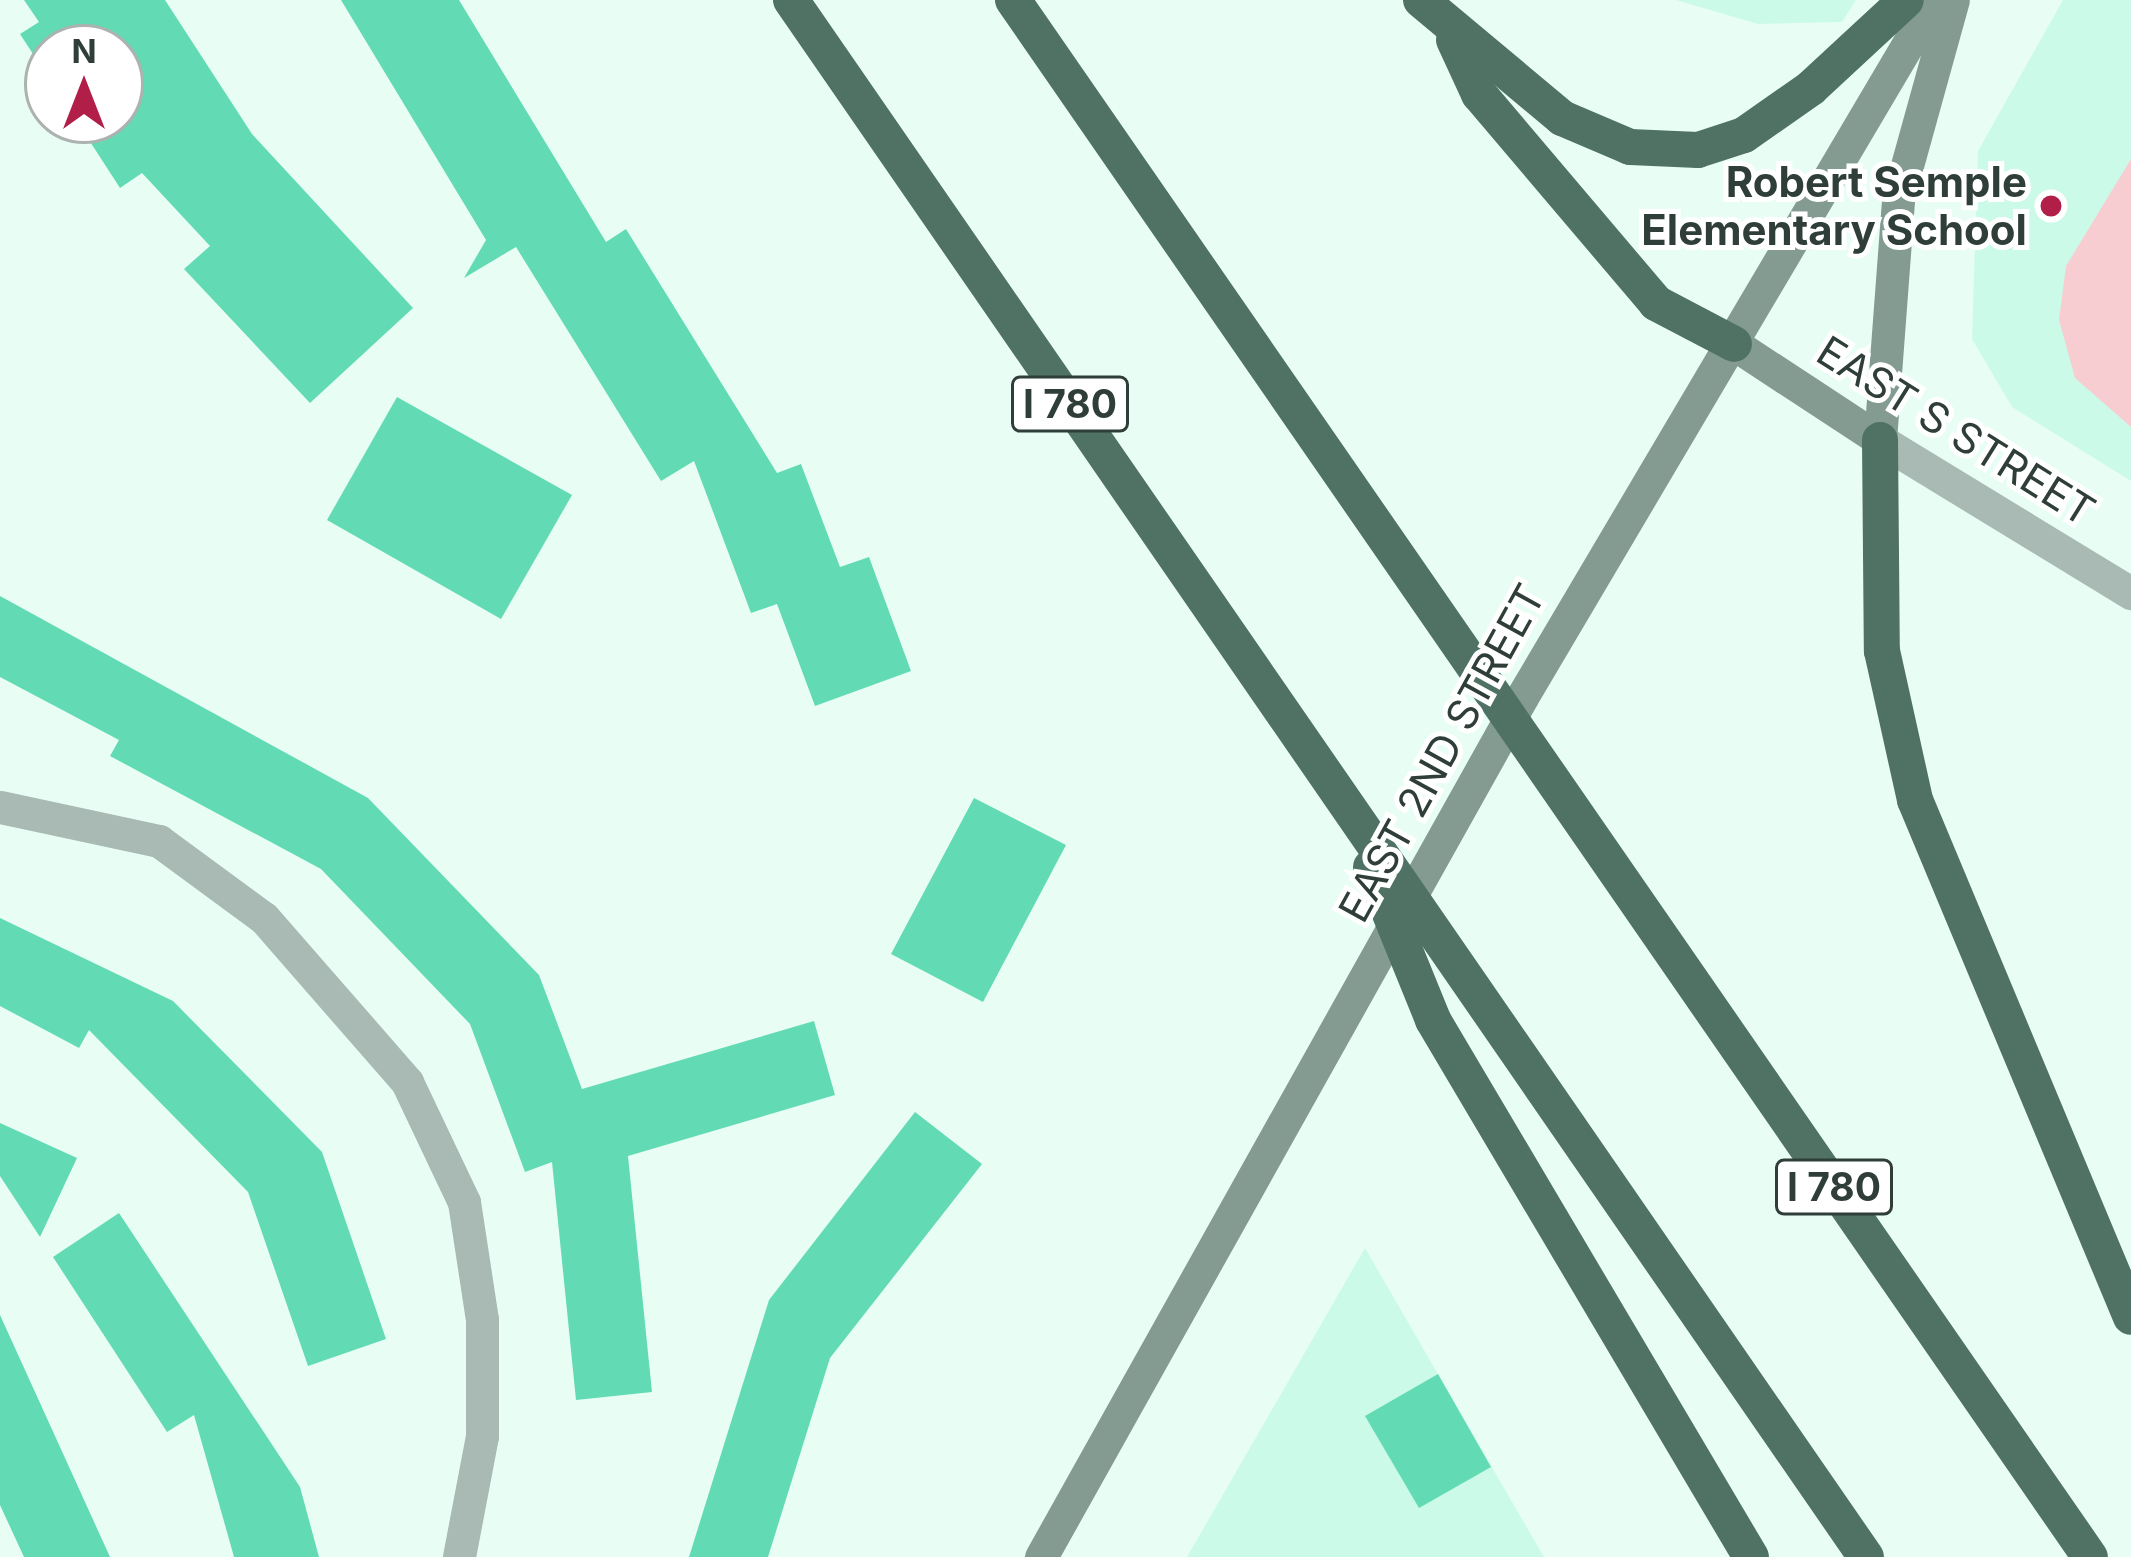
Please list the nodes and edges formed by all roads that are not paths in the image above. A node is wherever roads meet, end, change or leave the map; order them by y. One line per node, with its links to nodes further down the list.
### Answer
1 (791, 0): 12 (highway, I 780)
2 (1013, 0): 18 (highway, I 780)
3 (1421, 0): 7 (highway)
4 (1906, 0): 7 (highway)
5 (1934, 0): 8 (main road, EAST 2ND STREET)
6 (1953, 0): 9 (main road)
7 (1453, 36): 8 (highway)
8 (1734, 344): 9 (main road, EAST S STREET); 15 (main road, EAST 2ND STREET)
9 (1880, 440): 10 (street, EAST S STREET); 13 (highway)
10 (2131, 593)
11 (0, 807): 14 (street)
12 (1348, 808): 16 (highway); 17 (highway, I 780)
13 (2131, 1317)
14 (459, 1557)
15 (1040, 1557)
16 (1750, 1557)
17 (1866, 1557)
18 (2090, 1557)

